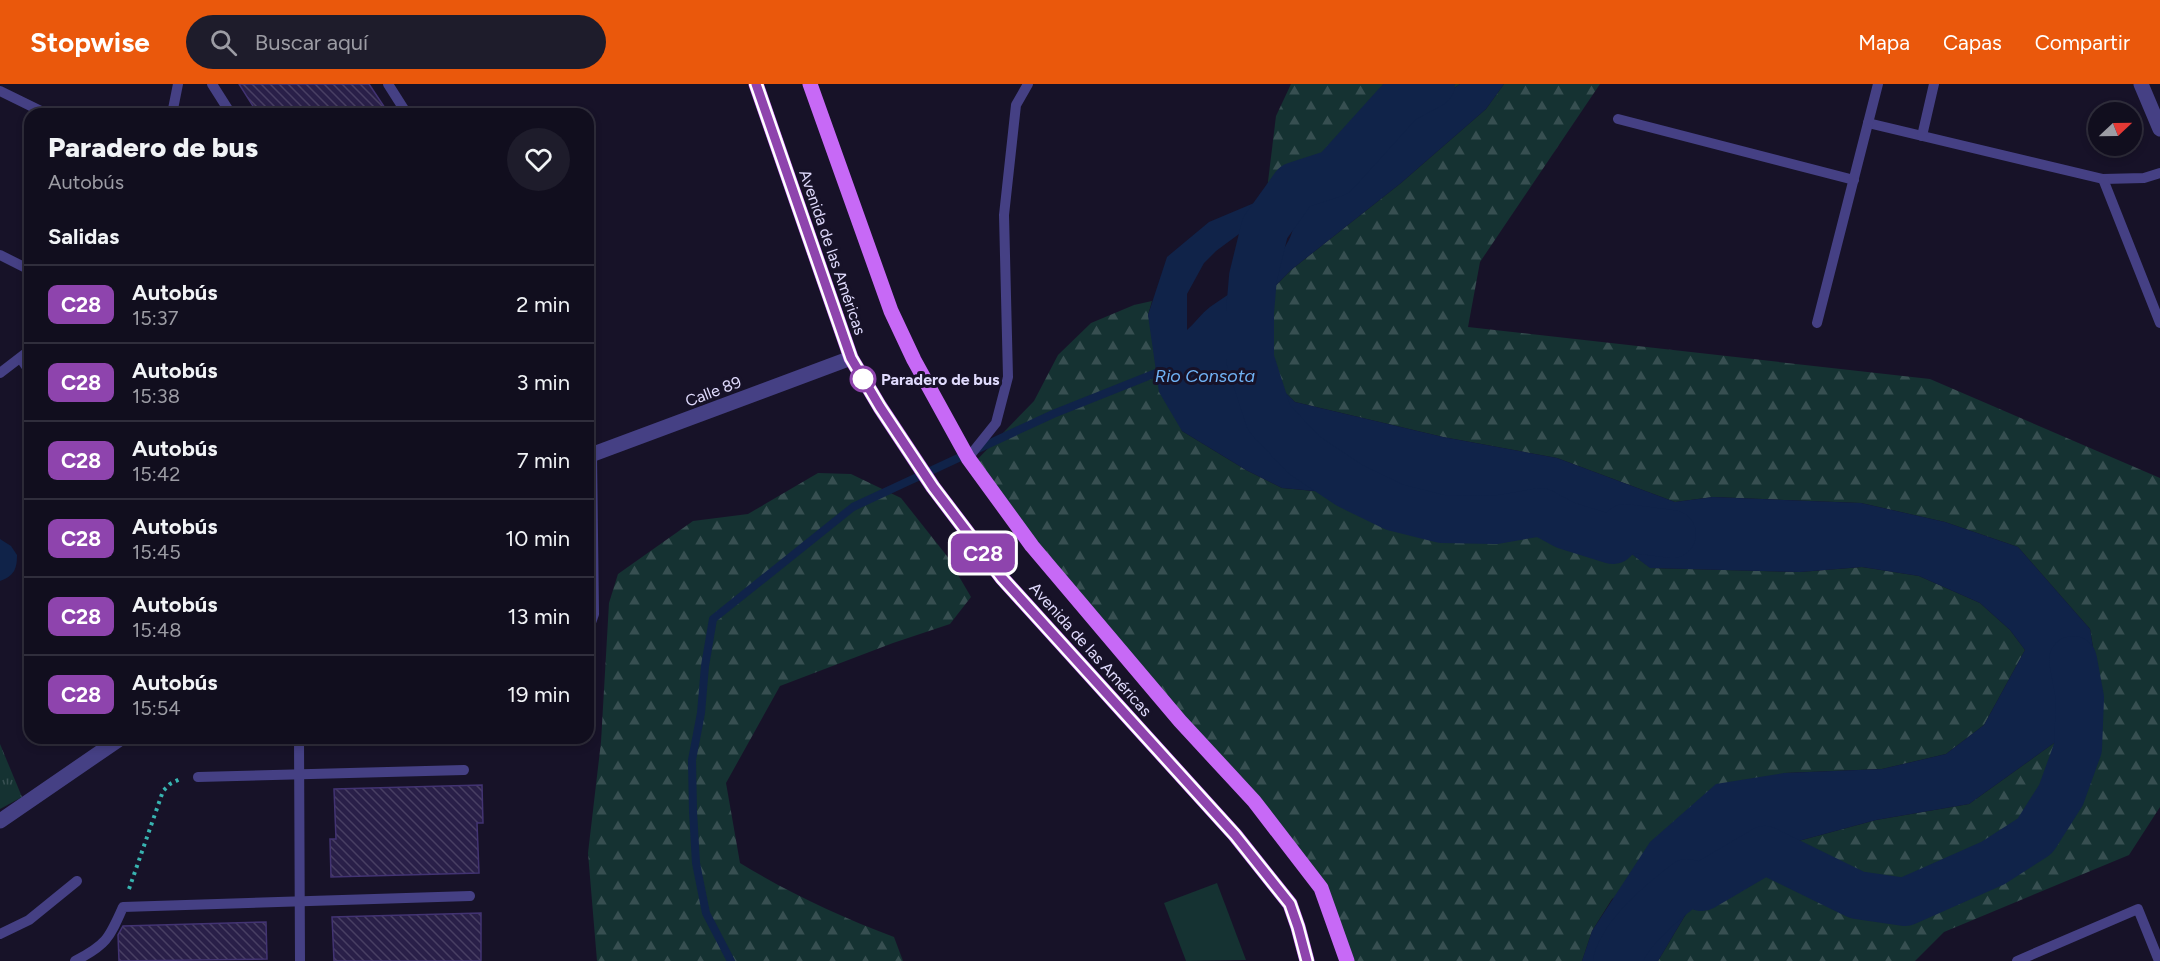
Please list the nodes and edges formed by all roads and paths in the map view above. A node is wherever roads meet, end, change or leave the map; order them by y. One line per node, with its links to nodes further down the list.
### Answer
1 (178, 84): 12 (lane)
2 (212, 84): 13 (lane)
3 (388, 84): 14 (lane)
4 (756, 84): 27 (main road, Avenida de las Américas)
5 (810, 84): 32 (main road, Avenida de las Américas)
6 (1028, 84): 32 (lane)
7 (1878, 84): 16 (lane)
8 (1934, 84): 18 (lane)
9 (2145, 86): 17 (street)
10 (0, 91): 11 (lane)
11 (34, 108)
12 (173, 108)
13 (227, 108)
14 (403, 108)
15 (1618, 119): 21 (lane)
16 (1868, 123): 18 (lane); 21 (lane)
17 (2160, 129)
18 (1922, 136): 20 (lane)
19 (2160, 172): 20 (lane)
20 (2103, 179): 25 (lane)
21 (1854, 180): 24 (lane)
22 (0, 255): 23 (lane)
23 (24, 267)
24 (1817, 323)
25 (2160, 323)
26 (24, 356): 28 (lane)
27 (851, 358): 31 (street, Calle 89); 46 (main road, Avenida de las Américas)
28 (21, 359): 29 (lane); 30 (lane)
29 (24, 363)
30 (0, 373)
31 (594, 454)
32 (968, 458): 47 (main road, Avenida de las Américas)
33 (112, 744): 38 (street)
34 (299, 744): 36 (lane)
35 (464, 770): 36 (lane)
36 (300, 773): 37 (lane); 41 (lane)
37 (198, 777): 42 (path)
38 (0, 822)
39 (77, 881): 43 (lane)
40 (470, 896): 41 (lane)
41 (299, 900): 42 (lane); 45 (lane)
42 (123, 907): 44 (lane)
43 (0, 934)
44 (75, 961)
45 (300, 961)
46 (1307, 961)
47 (1347, 961)
48 (2017, 961): 49 (lane)
49 (2159, 961)

